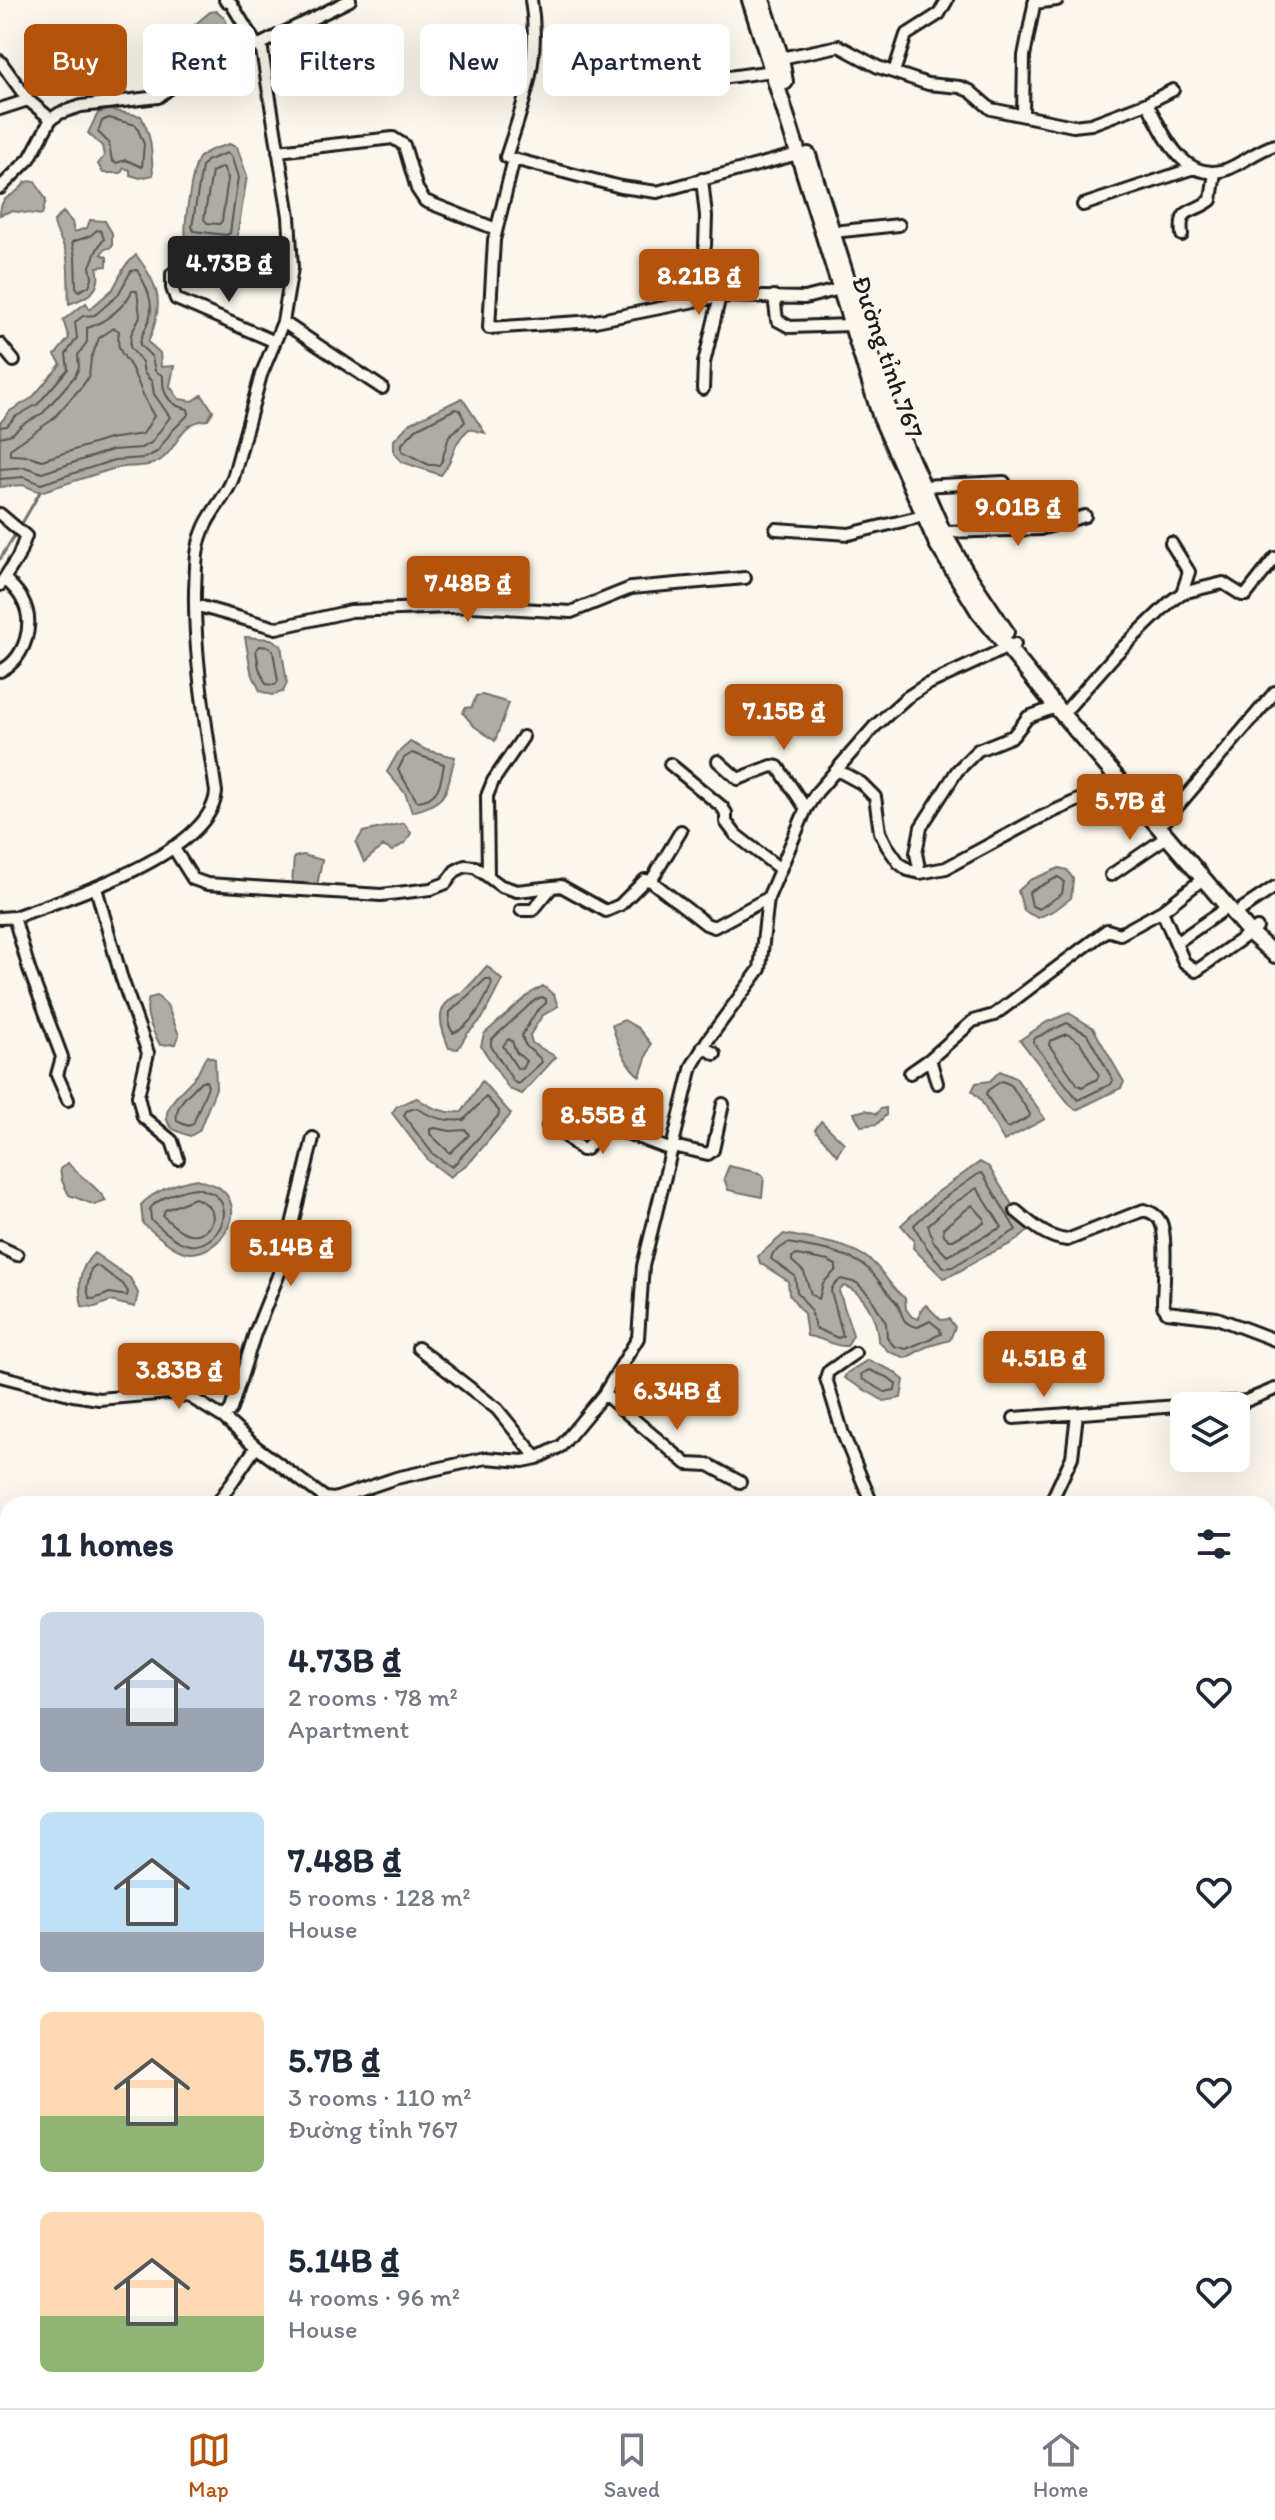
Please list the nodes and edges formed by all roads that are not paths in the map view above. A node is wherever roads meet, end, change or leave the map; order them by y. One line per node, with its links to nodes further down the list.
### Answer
1 (350, 0): 10 (street)
2 (531, 0): 24 (street)
3 (750, 0): 9 (main road, Đường tỉnh 767)
4 (762, 0): 9 (main road, Đường tỉnh 767)
5 (947, 0): 13 (street)
6 (1057, 0): 8 (street)
7 (230, 1): 10 (street)
8 (1034, 1): 19 (street)
9 (768, 36): 12 (main road, Đường tỉnh 767)
10 (259, 45): 20 (street); 22 (street)
11 (0, 61): 16 (street)
12 (777, 65): 13 (street); 14 (street); 23 (main road, Đường tỉnh 767); 32 (main road, Đường tỉnh 767)
13 (894, 72): 19 (street)
14 (730, 74)
15 (1173, 90): 17 (street)
16 (28, 100): 18 (street); 20 (street)
17 (1147, 103): 19 (street); 25 (street)
18 (0, 109)
19 (1023, 115)
20 (51, 119): 28 (street)
21 (1275, 145): 26 (street)
22 (278, 151): 31 (street); 39 (street)
23 (798, 154): 27 (street); 36 (main road, Đường tỉnh 767)
24 (514, 159): 27 (street); 31 (street)
25 (1194, 168): 26 (street); 29 (street)
26 (1215, 172): 33 (street)
27 (702, 179): 34 (street)
28 (0, 188)
29 (1083, 205)
30 (899, 225): 32 (street)
31 (496, 229): 37 (street)
32 (833, 232): 47 (main road, Đường tỉnh 767)
33 (1182, 235)
34 (705, 246)
35 (172, 274): 41 (street)
36 (840, 289): 38 (street); 40 (main road, Đường tỉnh 767)
37 (720, 296): 38 (street); 45 (street)
38 (774, 296): 40 (street)
39 (283, 322): 41 (street); 44 (street)
40 (850, 325): 49 (main road, Đường tỉnh 767)
41 (273, 341): 58 (street)
42 (0, 344): 43 (street)
43 (14, 361)
44 (382, 388)
45 (703, 389)
46 (1004, 482): 47 (street)
47 (921, 486): 52 (main road, Đường tỉnh 767)
48 (0, 514): 56 (street)
49 (923, 516): 51 (street); 59 (main road, Đường tỉnh 767)
50 (1085, 516): 52 (street)
51 (776, 529)
52 (943, 532): 59 (main road, Đường tỉnh 767)
53 (1171, 543): 57 (street)
54 (1275, 558): 57 (street)
55 (745, 578): 58 (street)
56 (2, 582): 60 (street)
57 (1182, 593): 62 (street)
58 (195, 605): 72 (street)
59 (1012, 646): 62 (main road, Đường tỉnh 767); 66 (street)
60 (0, 671)
61 (1275, 692): 69 (street)
62 (1062, 707): 67 (main road, Đường tỉnh 767); 69 (main road, Đường tỉnh 767); 74 (street)
63 (523, 737): 76 (street)
64 (718, 761): 68 (street)
65 (670, 764): 73 (street)
66 (837, 770): 68 (street); 74 (street)
67 (1120, 781): 71 (main road, Đường tỉnh 767); 74 (street)
68 (806, 809): 73 (street)
69 (1166, 820): 83 (main road, Đường tỉnh 767)
70 (681, 831): 78 (street)
71 (1168, 836): 75 (street); 77 (main road, Đường tỉnh 767)
72 (173, 847): 76 (street); 81 (street)
73 (780, 869): 82 (street)
74 (920, 873)
75 (1111, 875)
76 (488, 876): 79 (street)
77 (1204, 878): 83 (main road, Đường tỉnh 767); 85 (street)
78 (651, 881): 79 (street); 82 (street)
79 (552, 887): 84 (street)
80 (1275, 887): 83 (street)
81 (96, 888): 86 (street); 101 (street)
82 (768, 898): 91 (street)
83 (1236, 908): 88 (main road, Đường tỉnh 767); 89 (street)
84 (521, 910)
85 (1162, 911): 89 (street); 93 (street)
86 (14, 917): 87 (street); 96 (street)
87 (0, 918)
88 (1254, 930): 89 (street); 90 (main road, Đường tỉnh 767)
89 (1176, 943)
90 (1272, 952)
91 (703, 1046): 92 (street); 100 (street)
92 (715, 1054)
93 (930, 1059): 94 (street); 95 (street)
94 (910, 1073)
95 (937, 1083)
96 (68, 1100)
97 (723, 1104): 100 (street)
98 (548, 1126): 100 (street)
99 (313, 1138): 112 (street)
100 (672, 1148): 110 (street)
101 (178, 1159)
102 (1016, 1211): 105 (street)
103 (0, 1247): 104 (street)
104 (17, 1255)
105 (1275, 1340)
106 (418, 1348): 115 (street)
107 (855, 1353): 120 (street)
108 (0, 1376): 112 (street)
109 (1275, 1389): 111 (street)
110 (604, 1394): 115 (street); 116 (street)
111 (1077, 1414): 113 (street); 121 (street)
112 (224, 1418): 114 (street)
113 (1014, 1418)
114 (256, 1447): 117 (street); 118 (street)
115 (537, 1458): 119 (street)
116 (740, 1482)
117 (222, 1496)
118 (320, 1496)
119 (347, 1496)
120 (869, 1496)
121 (1054, 1496)

